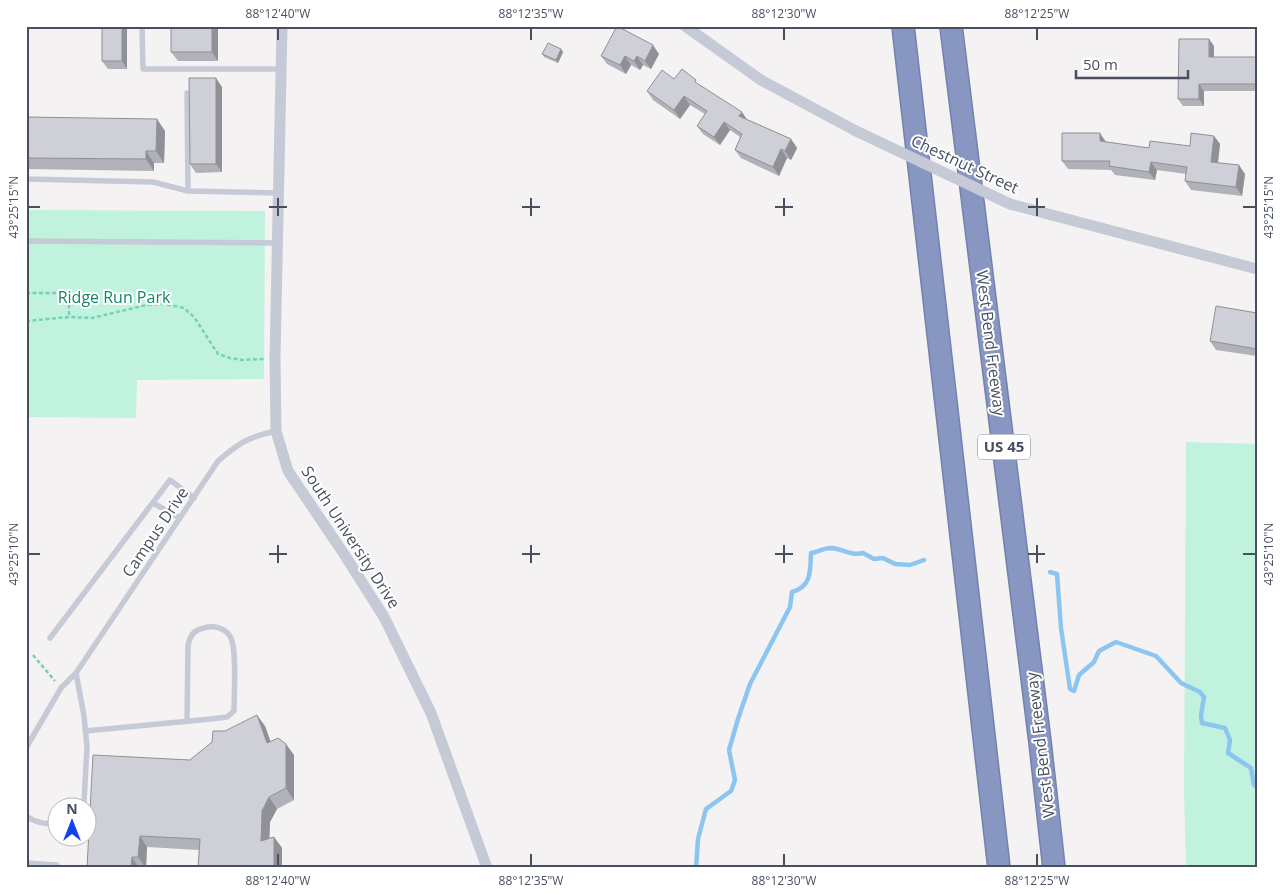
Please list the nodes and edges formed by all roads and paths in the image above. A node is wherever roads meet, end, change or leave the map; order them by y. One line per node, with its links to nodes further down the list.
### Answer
1 (142, 26): 6 (lane)
2 (282, 26): 6 (street, South University Drive)
3 (686, 26): 13 (street, Chestnut Street, bridge)
4 (903, 26): 33 (highway)
5 (951, 26): 34 (highway, West Bend Freeway / US 45)
6 (281, 69): 10 (street, South University Drive)
7 (187, 93): 9 (lane)
8 (26, 179): 9 (lane)
9 (188, 191): 10 (lane)
10 (278, 194): 12 (street, South University Drive)
11 (26, 241): 12 (lane)
12 (278, 243): 17 (street, South University Drive)
13 (1257, 269)
14 (26, 293): 15 (path)
15 (69, 317): 16 (path); 17 (path)
16 (26, 321)
17 (275, 358): 18 (street, South University Drive)
18 (276, 431): 19 (lane, Campus Drive); 32 (street, South University Drive)
19 (194, 498): 20 (lane); 21 (lane, Campus Drive)
20 (153, 503): 21 (lane); 22 (lane)
21 (180, 518): 23 (lane, Campus Drive)
22 (50, 638)
23 (76, 673): 25 (lane); 26 (lane, Campus Drive)
24 (187, 721): 24 (lane); 25 (lane)
25 (85, 731): 27 (lane)
26 (26, 748)
27 (84, 796)
28 (27, 818): 29 (lane)
29 (48, 824)
30 (26, 864): 31 (lane)
31 (57, 865)
32 (487, 868)
33 (999, 868)
34 (1054, 868)

